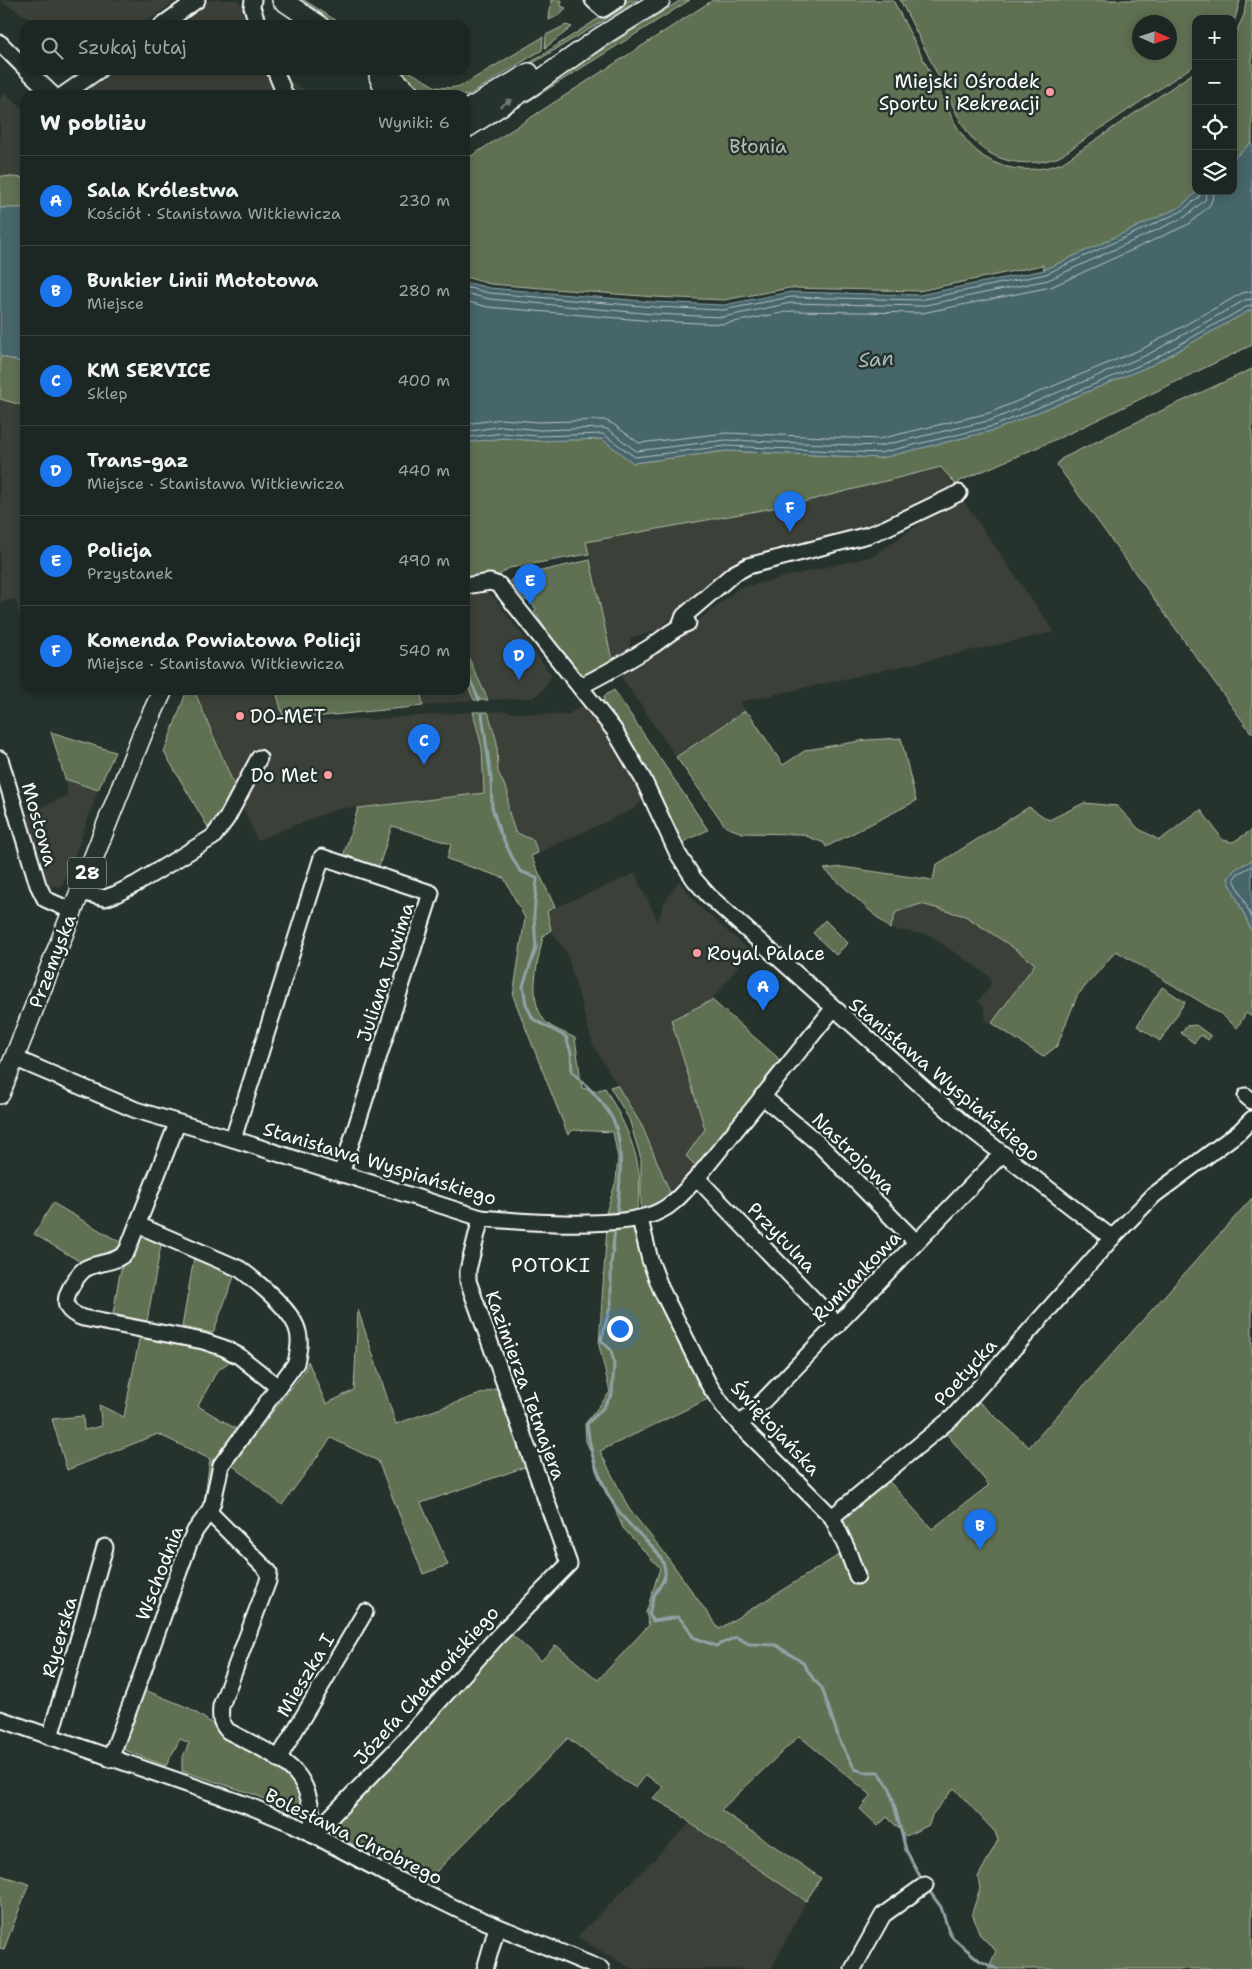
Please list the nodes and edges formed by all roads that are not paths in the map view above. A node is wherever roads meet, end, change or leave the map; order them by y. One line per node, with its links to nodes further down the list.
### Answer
1 (197, 0): 7 (street)
2 (254, 0): 8 (street)
3 (282, 0): 9 (main road)
4 (617, 0): 6 (street)
5 (660, 0): 10 (main road)
6 (598, 4)
7 (169, 20)
8 (256, 20)
9 (312, 20)
10 (599, 38): 25 (main road); 26 (main road, one-way to 10)
11 (0, 43): 12 (street)
12 (20, 63)
13 (32, 75): 19 (street)
14 (91, 75): 20 (street)
15 (277, 75): 21 (street)
16 (380, 75): 22 (main road)
17 (381, 75): 23 (main road)
18 (383, 75): 24 (main road)
19 (48, 90)
20 (70, 90)
21 (283, 90)
22 (385, 90)
23 (390, 90)
24 (404, 90)
25 (470, 108)
26 (470, 126)
27 (959, 493): 29 (street)
28 (470, 585): 29 (street)
29 (581, 686): 35 (street)
30 (161, 695): 33 (main road, Przemyska / 28)
31 (0, 758): 34 (street, Mostowa)
32 (259, 758): 33 (street)
33 (80, 892): 34 (main road, Przemyska / 28)
34 (72, 911): 36 (main road, Przemyska / 28)
35 (833, 1009): 38 (street, Stanisława Wyspiańskiego); 42 (street, Stanisława Wyspiańskiego)
36 (14, 1058): 37 (main road, Przemyska / 28); 40 (street, Stanisława Wyspiańskiego)
37 (0, 1094)
38 (762, 1096): 44 (street, Stanisława Wyspiańskiego); 49 (street, Nastrojowa)
39 (1252, 1119): 48 (street)
40 (177, 1124): 41 (street, Stanisława Wyspiańskiego); 47 (street)
41 (233, 1139): 43 (street, Stanisława Wyspiańskiego); 43 (street, Juliana Tuwima)
42 (1001, 1155): 48 (street, Stanisława Wyspiańskiego); 49 (street, Rumiankowa)
43 (341, 1174): 45 (street, Stanisława Wyspiańskiego)
44 (697, 1178): 46 (street, Stanisława Wyspiańskiego); 50 (street, Przytulna)
45 (481, 1218): 46 (street, Stanisława Wyspiańskiego); 56 (street, Kazimierza Tetmajera)
46 (640, 1219): 52 (street, Świętojańska)
47 (138, 1225): 51 (street, Wschodnia); 51 (street)
48 (1112, 1238): 54 (street, Poetycka)
49 (916, 1242): 50 (street, Rumiankowa)
50 (838, 1325): 52 (street, Rumiankowa)
51 (278, 1387): 53 (street, Wschodnia)
52 (740, 1425): 54 (street, Świętojańska)
53 (209, 1512): 61 (street, Wschodnia); 62 (street)
54 (832, 1517): 57 (street, Świętojańska)
55 (105, 1547): 60 (street, Rycerska)
56 (568, 1564): 63 (street, Józefa Chełmońskiego)
57 (857, 1576)
58 (366, 1612): 62 (street, Mieszka I)
59 (0, 1720): 60 (street, Bolesława Chrobrego)
60 (50, 1738): 61 (street, Bolesława Chrobrego)
61 (110, 1759): 63 (street, Bolesława Chrobrego)
62 (278, 1759): 63 (street)
63 (313, 1835): 65 (street, Bolesława Chrobrego)
64 (924, 1885): 68 (street)
65 (497, 1927): 66 (street); 67 (street, Bolesława Chrobrego)
66 (485, 1969)
67 (601, 1969)
68 (853, 1969)

